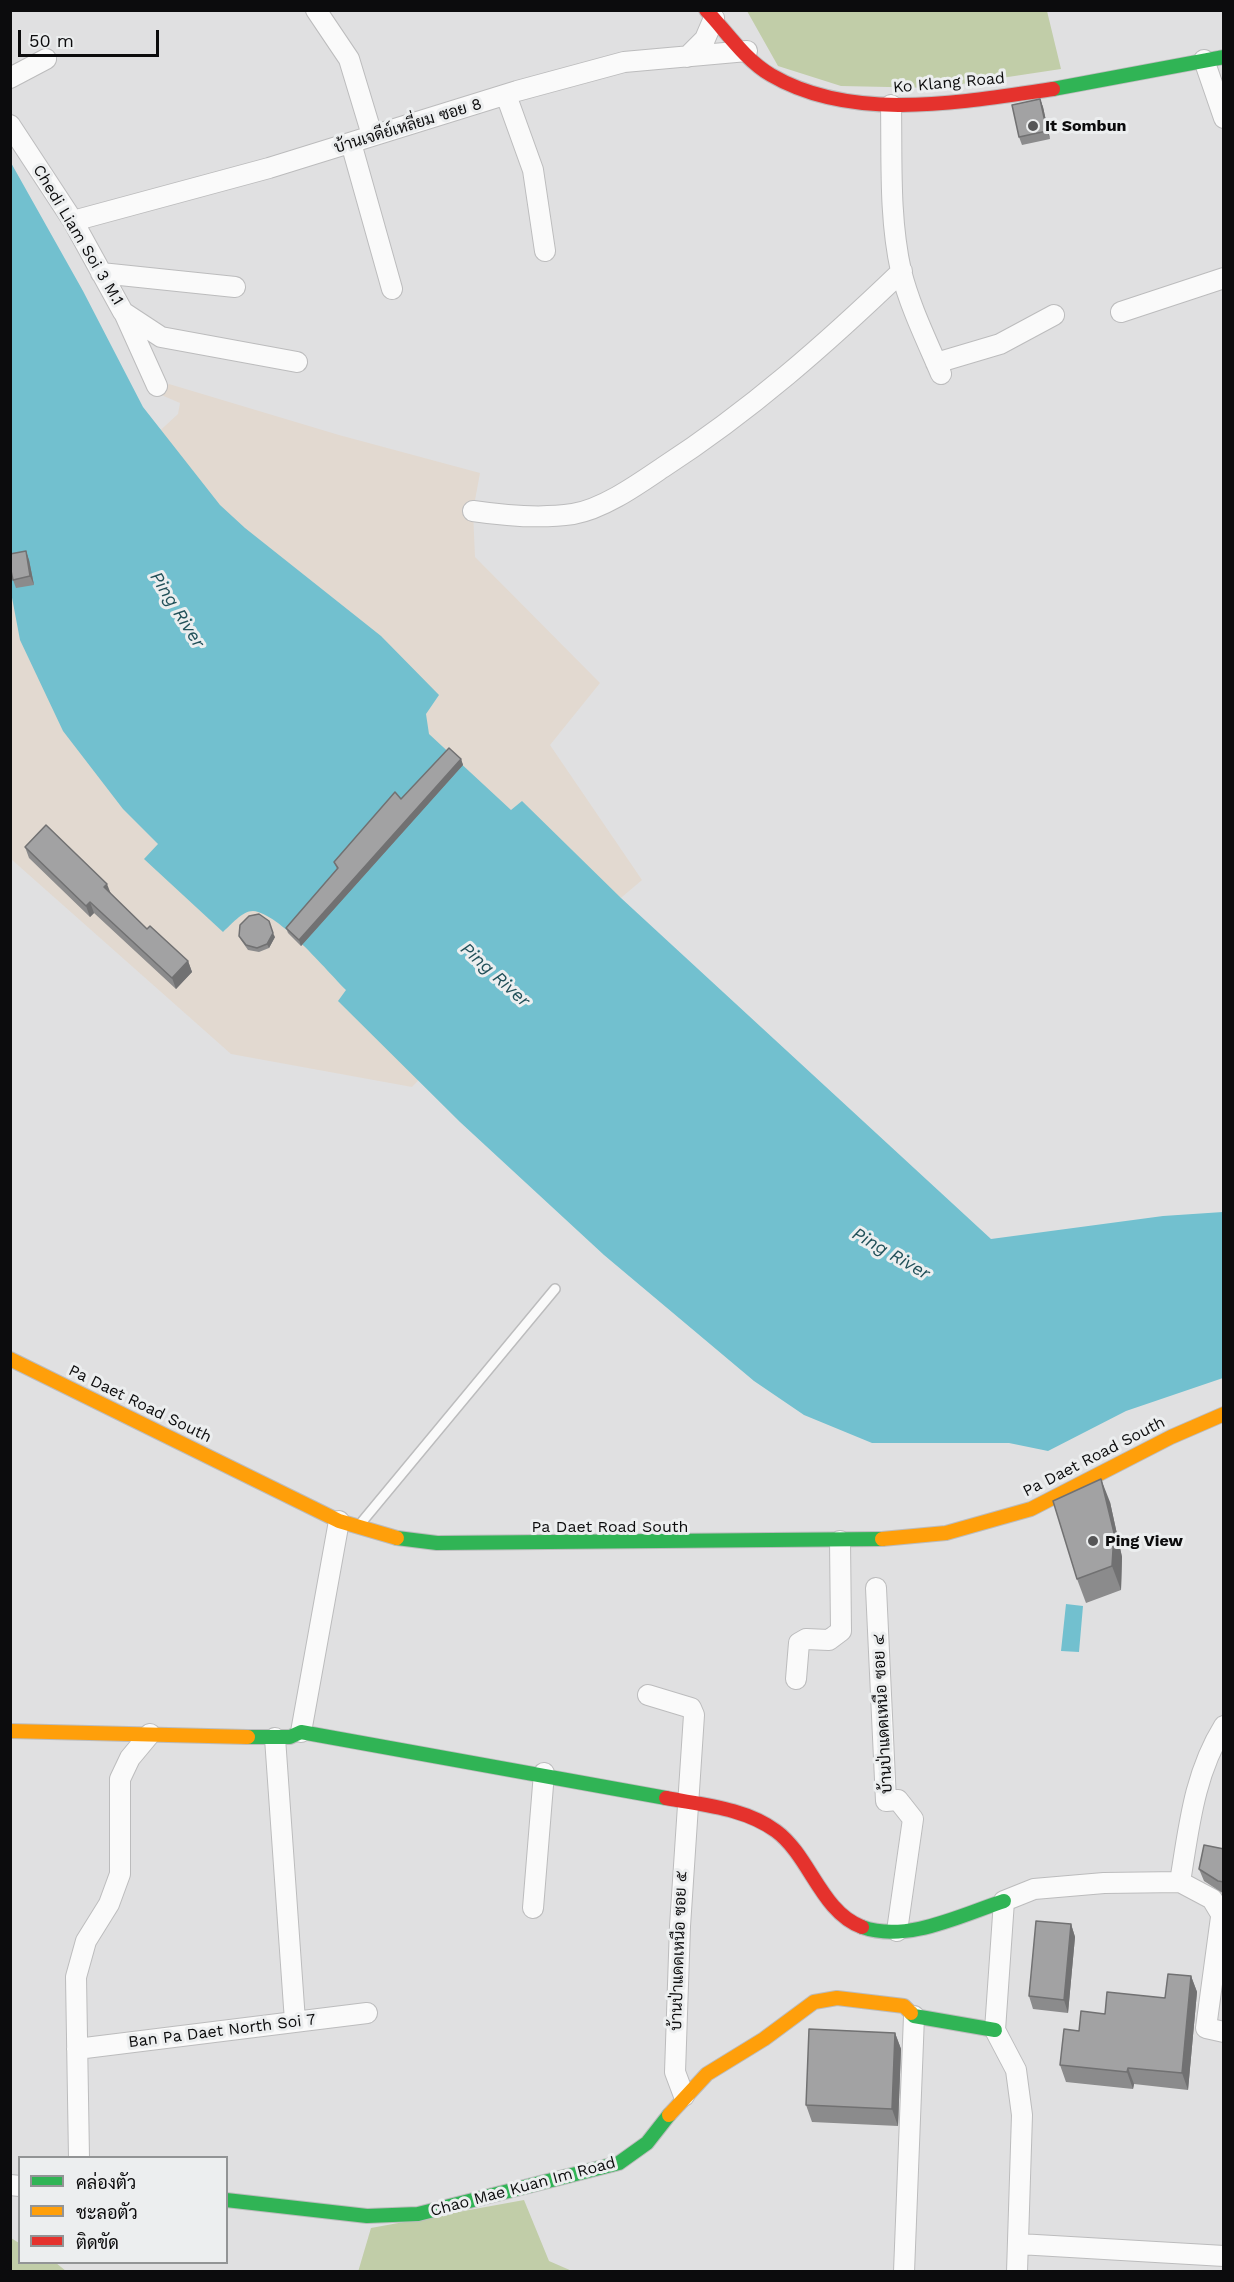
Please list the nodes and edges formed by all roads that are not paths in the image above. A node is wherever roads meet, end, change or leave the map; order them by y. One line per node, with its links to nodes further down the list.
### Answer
1 (316, 10): 12 (street)
2 (710, 14): 3 (street, Ko Klang Road); 4 (street)
3 (747, 51): 4 (street, บ้านเจดีย์เหลี่ยม ซอย 8); 9 (street, Ko Klang Road)
4 (687, 57): 8 (street, บ้านเจดีย์เหลี่ยม ซอย 8)
5 (46, 59): 7 (street)
6 (1214, 59): 9 (street, Ko Klang Road); 10 (street)
7 (10, 78)
8 (506, 95): 12 (street, บ้านเจดีย์เหลี่ยม ซอย 8); 15 (street)
9 (891, 105): 16 (street)
10 (1224, 118)
11 (10, 124): 14 (street, Chedi Liam Soi 3 M.1)
12 (372, 135): 13 (street, บ้านเจดีย์เหลี่ยม ซอย 8)
13 (351, 144): 14 (street, บ้านเจดีย์เหลี่ยม ซอย 8); 20 (street)
14 (73, 222): 17 (street, Chedi Liam Soi 3 M.1)
15 (545, 251)
16 (902, 271): 23 (street); 26 (street)
17 (100, 273): 19 (street); 21 (street, Chedi Liam Soi 3 M.1)
18 (1224, 278): 22 (street)
19 (235, 287)
20 (392, 289)
21 (123, 312): 24 (street, Chedi Liam Soi 3 M.1); 25 (street)
22 (1121, 312)
23 (1054, 315)
24 (297, 362)
25 (157, 386)
26 (473, 511)
27 (555, 1289): 31 (lane)
28 (10, 1359): 30 (street, Pa Daet Road South)
29 (1224, 1414): 32 (street, Pa Daet Road South)
30 (339, 1521): 31 (street, Pa Daet Road South); 38 (street)
31 (358, 1527): 32 (street, Pa Daet Road South)
32 (840, 1541): 34 (street)
33 (876, 1588): 47 (street, บ้านป่าแดดเหนือ ซอย ๔)
34 (796, 1679)
35 (648, 1695): 42 (street, บ้านป่าแดดเหนือ ซอย ๕)
36 (1224, 1726): 43 (street)
37 (10, 1731): 39 (street)
38 (301, 1732): 40 (street); 41 (street)
39 (150, 1734): 40 (street); 53 (street)
40 (275, 1738): 50 (street)
41 (544, 1773): 42 (street); 45 (street)
42 (686, 1803): 47 (street); 54 (street, บ้านป่าแดดเหนือ ซอย ๕)
43 (1180, 1882): 44 (street); 46 (street)
44 (1004, 1901): 47 (street); 51 (street)
45 (533, 1908)
46 (1222, 1918): 52 (street)
47 (897, 1931)
48 (909, 2011): 51 (street, Chao Mae Kuan Im Road); 54 (street, Chao Mae Kuan Im Road); 59 (street)
49 (367, 2013): 50 (street, Ban Pa Daet North Soi 7)
50 (295, 2021): 53 (street, Ban Pa Daet North Soi 7)
51 (995, 2030): 57 (street)
52 (1224, 2032)
53 (77, 2049): 55 (street)
54 (684, 2096): 56 (street, Chao Mae Kuan Im Road)
55 (79, 2156)
56 (228, 2200)
57 (1018, 2244): 58 (street); 60 (street)
58 (1224, 2256)
59 (904, 2271)
60 (1017, 2271)

